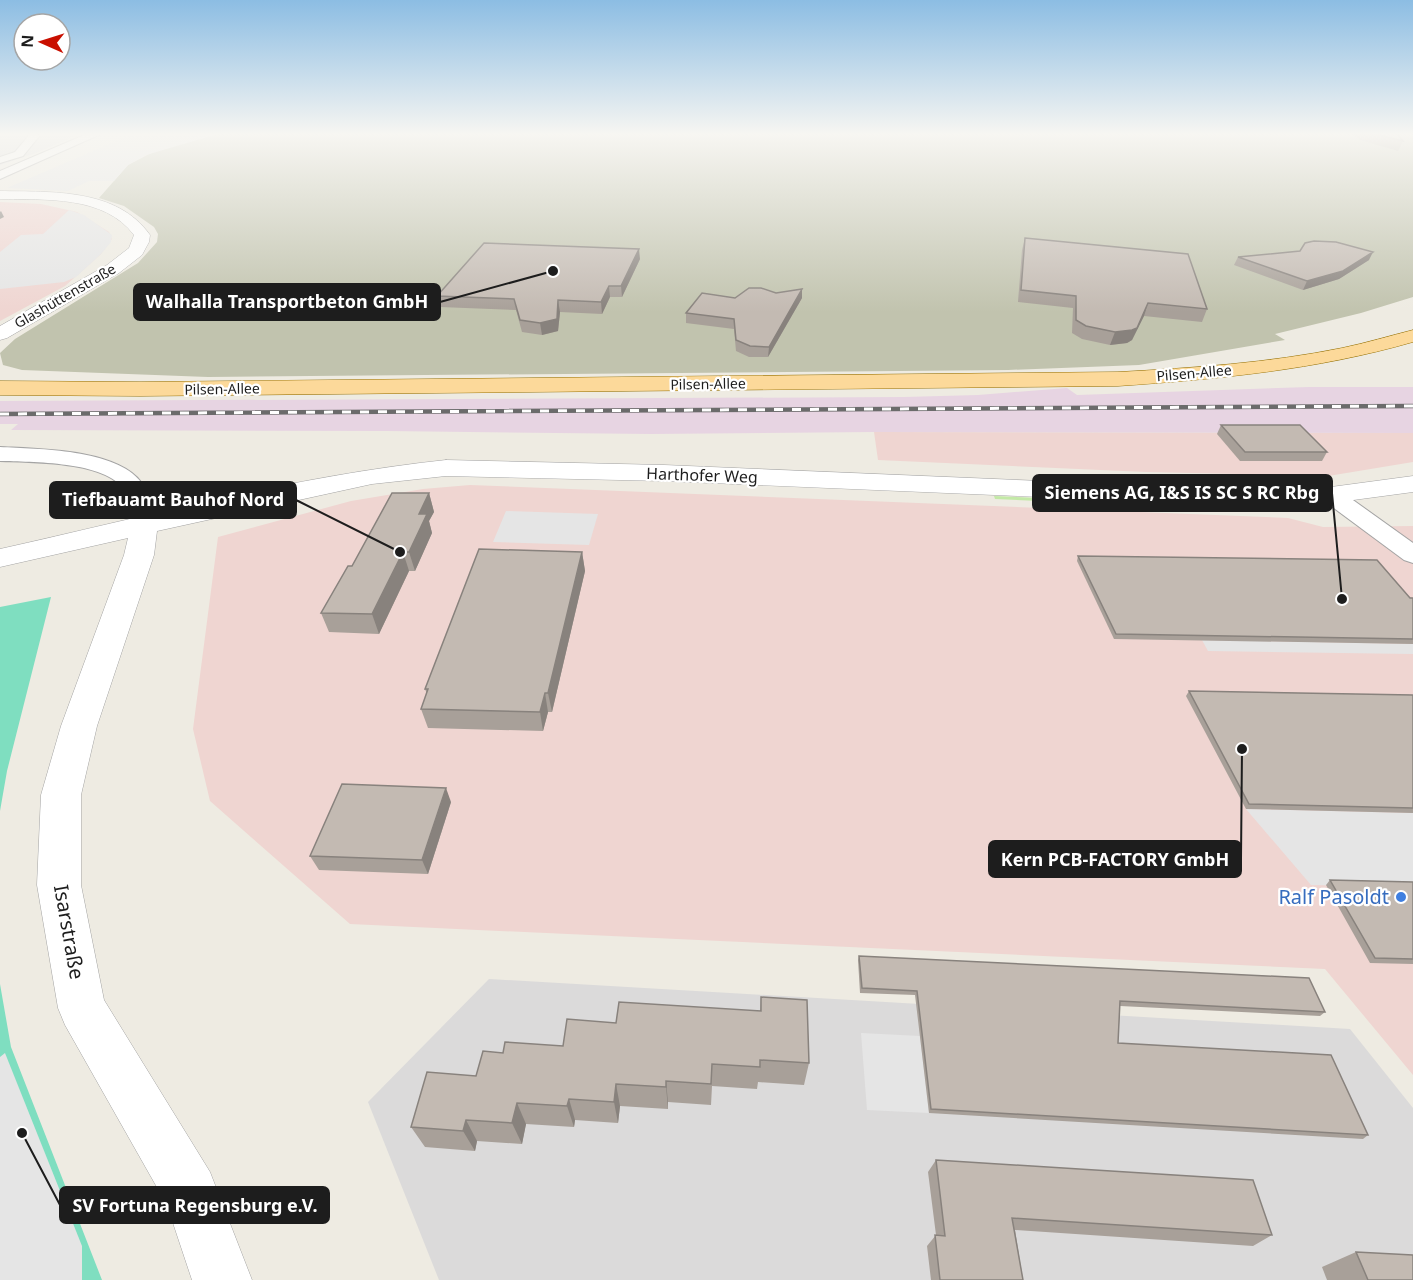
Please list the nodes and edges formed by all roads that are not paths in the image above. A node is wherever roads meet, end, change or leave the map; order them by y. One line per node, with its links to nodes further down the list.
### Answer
1 (0, 195): 2 (street, Glashüttenstraße)
2 (0, 334)
3 (1413, 336): 4 (main road, Pilsen-Allee)
4 (0, 388)
5 (0, 454): 8 (street)
6 (1413, 484): 7 (street, Harthofer Weg)
7 (1331, 495): 8 (street, Harthofer Weg); 9 (street)
8 (144, 525): 10 (street, Harthofer Weg); 11 (street, Isarstraße)
9 (1413, 555)
10 (0, 558)
11 (222, 1280)

